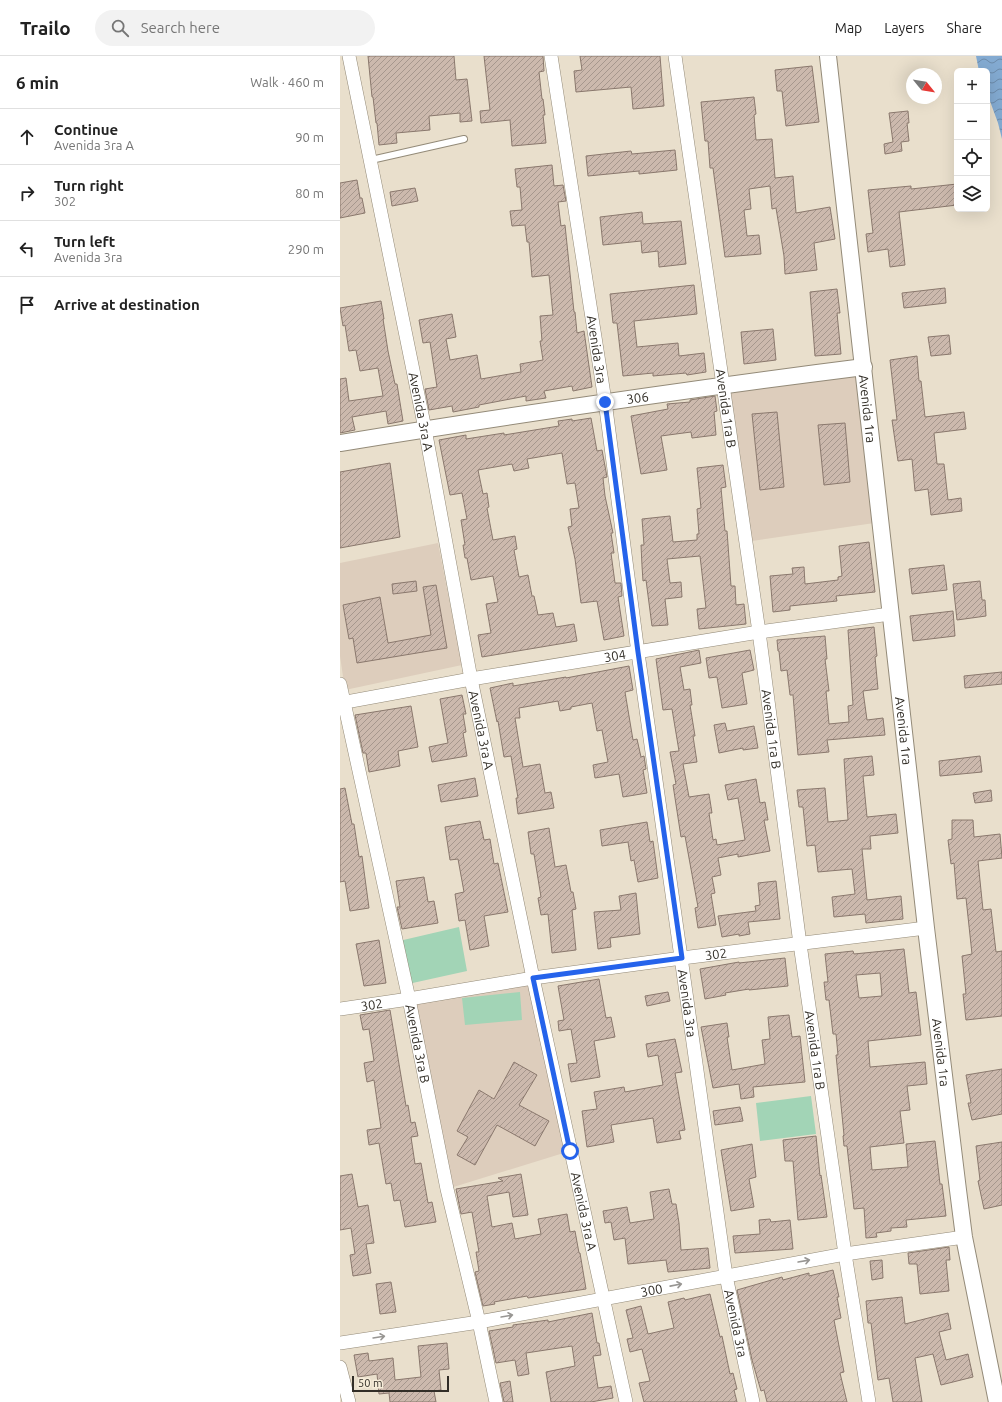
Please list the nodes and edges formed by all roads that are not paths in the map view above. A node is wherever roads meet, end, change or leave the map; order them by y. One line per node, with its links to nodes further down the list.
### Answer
1 (349, 56): 6 (street, Avenida 3ra A)
2 (551, 56): 9 (street, Avenida 3ra)
3 (674, 56): 8 (street, Avenida 1ra B)
4 (828, 56): 7 (street, Avenida 1ra)
5 (464, 139): 6 (lane)
6 (371, 160): 10 (street, Avenida 3ra A)
7 (864, 367): 8 (street, 306); 12 (street, Avenida 1ra)
8 (723, 385): 9 (street, 306); 13 (street, Avenida 1ra B)
9 (605, 402): 10 (street, 306); 14 (street, Avenida 3ra)
10 (425, 430): 11 (street, 306); 15 (street, Avenida 3ra A)
11 (340, 443)
12 (890, 614): 13 (street, 304); 18 (street, Avenida 1ra)
13 (759, 632): 14 (street, 304); 19 (street, Avenida 1ra B)
14 (638, 652): 15 (street, 304); 20 (street, Avenida 3ra)
15 (471, 679): 17 (street, 304); 21 (street, Avenida 3ra A)
16 (340, 684): 17 (street, Avenida 3ra B)
17 (342, 703): 22 (street, Avenida 3ra B)
18 (926, 928): 19 (street, 302); 24 (street, Avenida 1ra)
19 (800, 944): 20 (street, 302); 25 (street, Avenida 1ra B)
20 (682, 958): 21 (street, 302); 26 (street, Avenida 3ra)
21 (533, 978): 22 (street, 302); 27 (street, Avenida 3ra A)
22 (408, 999): 23 (street, 302); 28 (street, Avenida 3ra B)
23 (340, 1009)
24 (964, 1237): 25 (street, 300); 36 (street, Avenida 1ra)
25 (845, 1254): 26 (street, 300, one-way to 25); 35 (street, Avenida 1ra B)
26 (726, 1276): 27 (street, 300, one-way to 26); 34 (street, Avenida 3ra)
27 (603, 1299): 28 (street, 300, one-way to 27); 33 (street, Avenida 3ra A)
28 (479, 1322): 29 (street, 300, one-way to 28); 32 (street, Avenida 3ra B)
29 (340, 1343)
30 (340, 1367): 31 (street)
31 (349, 1402)
32 (496, 1402)
33 (626, 1402)
34 (753, 1402)
35 (869, 1402)
36 (997, 1402)

